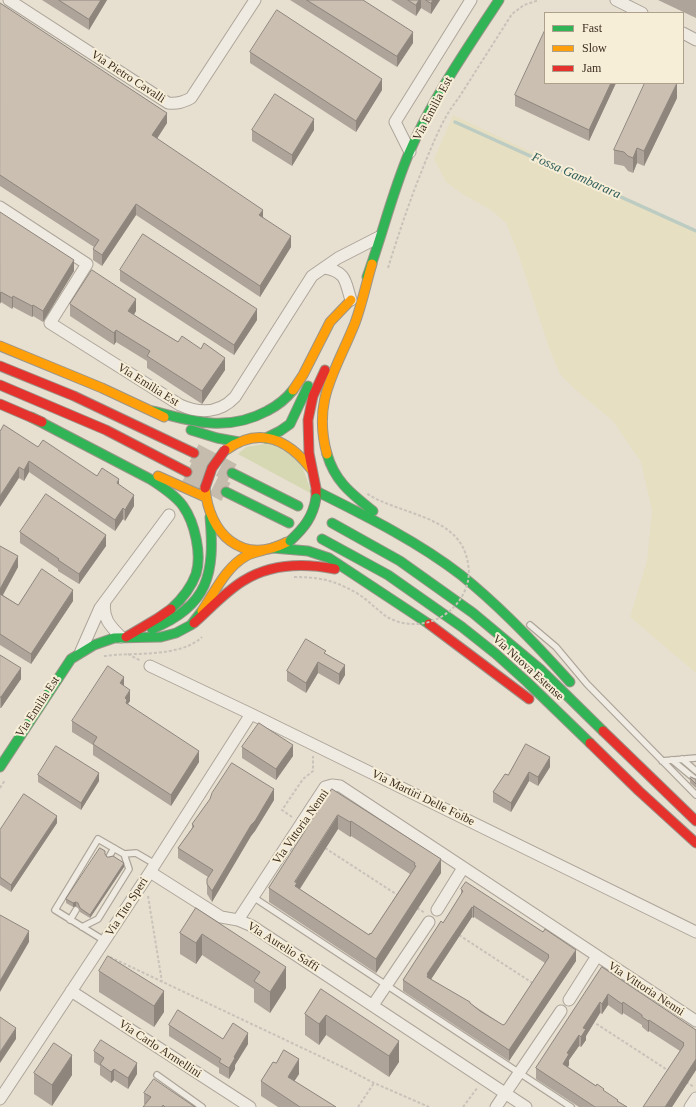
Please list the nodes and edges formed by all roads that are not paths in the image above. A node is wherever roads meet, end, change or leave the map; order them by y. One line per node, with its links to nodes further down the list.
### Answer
1 (9, 0): 2 (street, Via Pietro Cavalli)
2 (255, 0)
3 (472, 0): 9 (street)
4 (499, 0): 9 (main road, Via Emilia Est)
5 (616, 0): 6 (street)
6 (640, 12)
7 (684, 34): 8 (street)
8 (696, 40)
9 (410, 152): 11 (main road, Via Emilia Est)
10 (0, 207): 13 (street, Via Emilia Est)
11 (381, 232): 12 (main road, Via Emilia Est); 13 (street); 14 (main road, Via Emilia Est)
12 (372, 264): 26 (main road, Via Emilia Est); 38 (main road)
13 (325, 268): 14 (street)
14 (351, 300): 21 (main road); 23 (main road, Via Emilia Est)
15 (0, 346): 17 (main road)
16 (0, 350): 17 (main road)
17 (35, 361): 21 (main road)
18 (0, 366): 25 (main road)
19 (0, 385): 27 (main road)
20 (0, 404): 22 (main road)
21 (153, 411): 24 (main road)
22 (31, 417): 30 (main road); 46 (main road)
23 (266, 438): 24 (main road, Via Emilia Est); 26 (main road, Via Emilia Est)
24 (239, 442): 30 (main road, Via Emilia Est, bridge)
25 (194, 453)
26 (311, 469): 31 (main road, Via Emilia Est)
27 (186, 472)
28 (232, 472): 32 (main road)
29 (226, 492): 35 (main road)
30 (205, 493): 34 (main road, Via Emilia Est)
31 (316, 494): 38 (main road); 39 (main road, Via Emilia Est, bridge)
32 (298, 506)
33 (169, 515): 42 (street, Via Emilia Est)
34 (210, 517): 39 (main road, Via Emilia Est); 46 (main road, Via Emilia Est)
35 (289, 523)
36 (332, 523): 58 (main road, Via Nuova Estense)
37 (322, 540): 60 (main road, Via Nuova Estense)
38 (408, 540): 41 (main road)
39 (268, 549): 40 (main road); 45 (main road, Via Emilia Est)
40 (361, 579): 45 (main road); 60 (main road)
41 (477, 589): 43 (lane); 49 (main road)
42 (105, 601): 46 (street); 47 (street, Via Emilia Est)
43 (512, 611)
44 (523, 620): 55 (lane)
45 (194, 623): 46 (main road, Via Emilia Est)
46 (124, 637): 47 (main road, Via Emilia Est)
47 (81, 651): 56 (main road, Via Emilia Est)
48 (150, 666): 51 (street, Via Martiri Delle Foibe)
49 (577, 690)
50 (596, 711): 58 (main road)
51 (251, 714): 68 (street, Via Tito Speri); 74 (street, Via Martiri Delle Foibe)
52 (682, 759): 53 (lane); 54 (lane); 57 (lane)
53 (695, 759)
54 (672, 760): 55 (lane); 59 (lane)
55 (662, 761): 61 (lane)
56 (0, 767)
57 (696, 771)
58 (651, 779): 62 (main road, Via Nuova Estense)
59 (696, 780)
60 (639, 791): 63 (main road, Via Nuova Estense)
61 (696, 795)
62 (696, 821)
63 (696, 843)
64 (114, 848): 65 (lane); 66 (lane); 71 (lane)
65 (124, 854): 68 (lane); 73 (lane)
66 (109, 857)
67 (463, 868): 69 (street, Via Vittoria Nenni); 76 (street, Via Vittoria Nenni); 77 (street)
68 (150, 872): 72 (street, Via Aurelio Saffi); 75 (street, Via Tito Speri)
69 (253, 897): 72 (street, Via Vittoria Nenni); 77 (lane, Via Aurelio Saffi)
70 (76, 910): 71 (lane)
71 (70, 920): 73 (lane)
72 (238, 920): 80 (street, Via Aurelio Saffi)
73 (82, 927): 75 (lane)
74 (696, 932)
75 (105, 940): 78 (street, Via Tito Speri)
76 (597, 956): 79 (street, Via Vittoria Nenni); 82 (street, Via Vittoria Nenni)
77 (386, 985): 80 (street); 83 (lane, Via Aurelio Saffi)
78 (71, 992): 87 (street, Via Tito Speri); 89 (street, Via Carlo Armellini)
79 (569, 1000)
80 (372, 1005): 85 (street, Via Aurelio Saffi)
81 (561, 1011): 83 (street)
82 (696, 1022)
83 (519, 1073): 85 (street); 92 (lane, Via Aurelio Saffi)
84 (157, 1076): 88 (lane)
85 (505, 1093): 90 (street); 91 (street, Via Aurelio Saffi)
86 (696, 1098): 93 (street)
87 (0, 1099)
88 (202, 1107)
89 (250, 1107)
90 (496, 1107)
91 (526, 1107)
92 (571, 1107)
93 (690, 1107)

